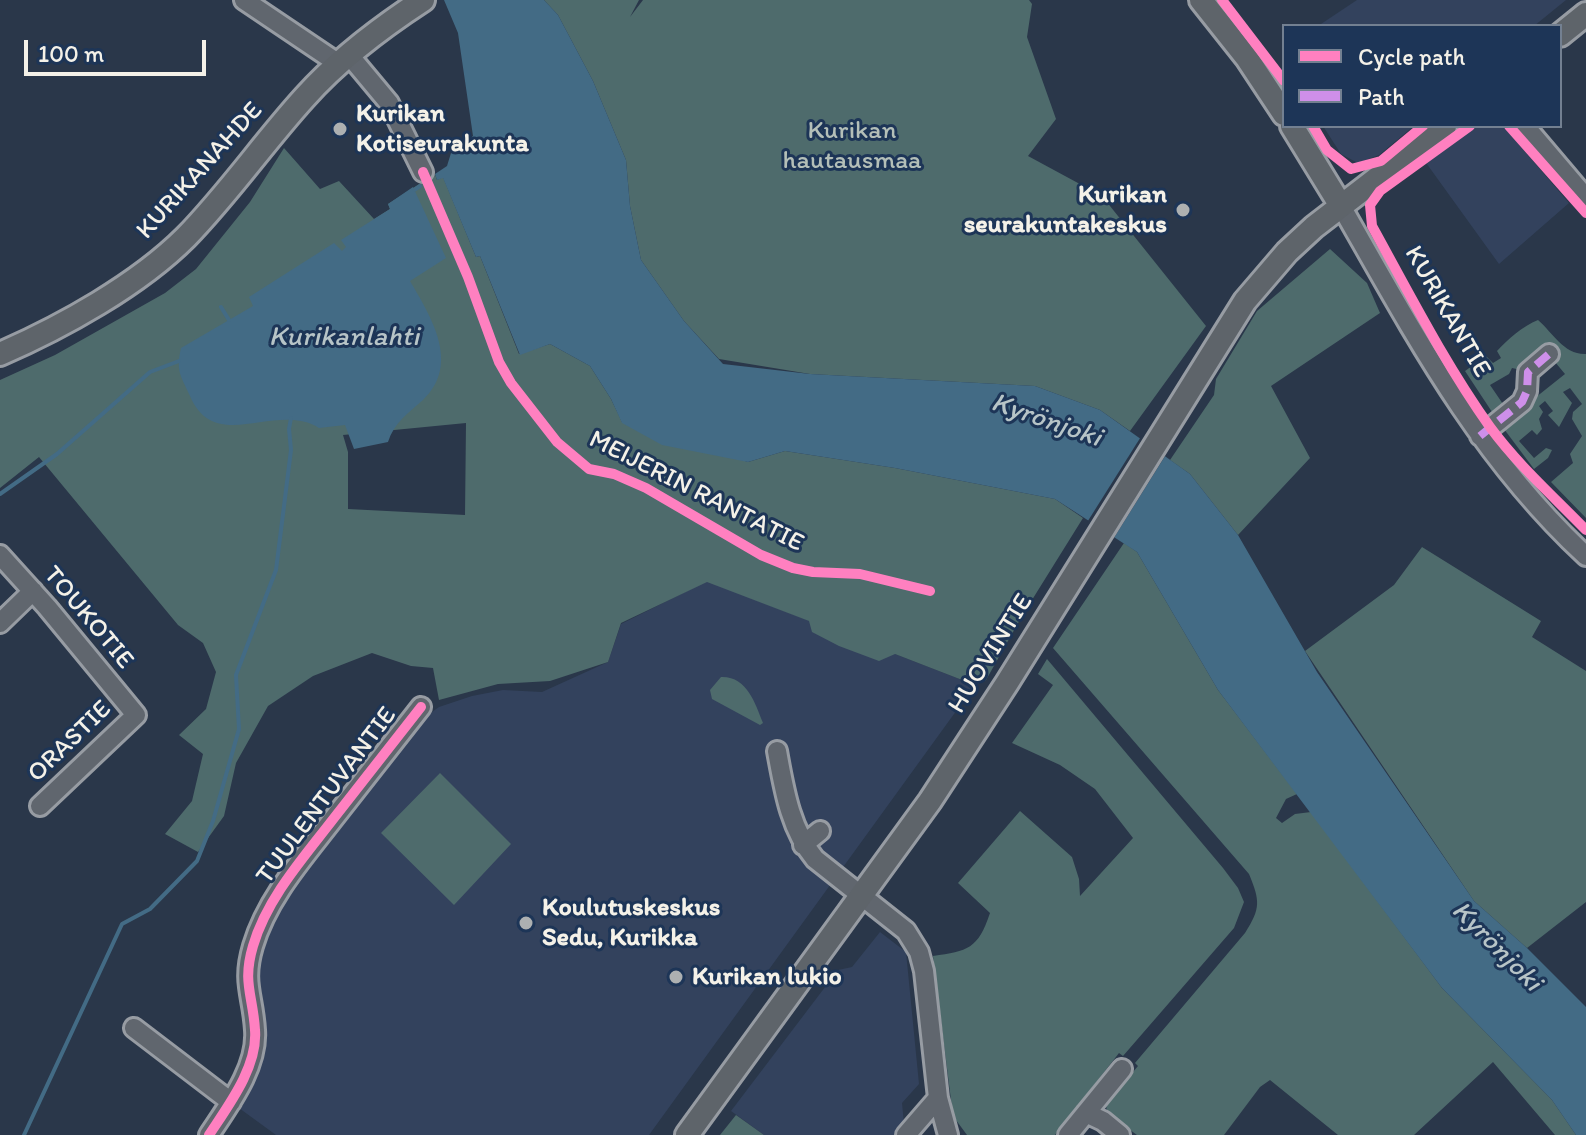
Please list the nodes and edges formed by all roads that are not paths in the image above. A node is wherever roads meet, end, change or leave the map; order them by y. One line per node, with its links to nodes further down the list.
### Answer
1 (244, 0): 6 (street)
2 (423, 0): 6 (main road, KURIKANAHDE)
3 (1201, 0): 7 (main road)
4 (1586, 14): 5 (main road)
5 (1562, 33)
6 (344, 59): 11 (street); 14 (main road, KURIKANAHDE)
7 (1282, 111)
8 (1293, 128): 13 (main road, KURIKANTIE)
9 (1442, 128): 13 (main road, HUOVINTIE)
10 (1527, 128): 12 (street)
11 (423, 172)
12 (1586, 198)
13 (1341, 206): 16 (street, KURIKANTIE); 27 (main road, HUOVINTIE)
14 (0, 354)
15 (1549, 354): 16 (street)
16 (1480, 436): 18 (street, KURIKANTIE)
17 (0, 555): 19 (street, TOUKOTIE)
18 (1586, 556)
19 (33, 591): 20 (street); 22 (street, TOUKOTIE)
20 (0, 623)
21 (421, 707): 31 (street, TUULENTUVANTIE)
22 (136, 715): 24 (street, ORASTIE)
23 (777, 751): 26 (street)
24 (40, 806)
25 (820, 831): 26 (street)
26 (803, 845): 27 (street)
27 (862, 895): 30 (street); 34 (main road, HUOVINTIE)
28 (134, 1028): 31 (street)
29 (1122, 1069): 32 (street)
30 (938, 1098): 35 (street); 36 (street)
31 (231, 1102): 33 (street, TUULENTUVANTIE)
32 (1086, 1113): 37 (street); 38 (street)
33 (209, 1135)
34 (687, 1135)
35 (906, 1135)
36 (948, 1135)
37 (1068, 1135)
38 (1120, 1135)

